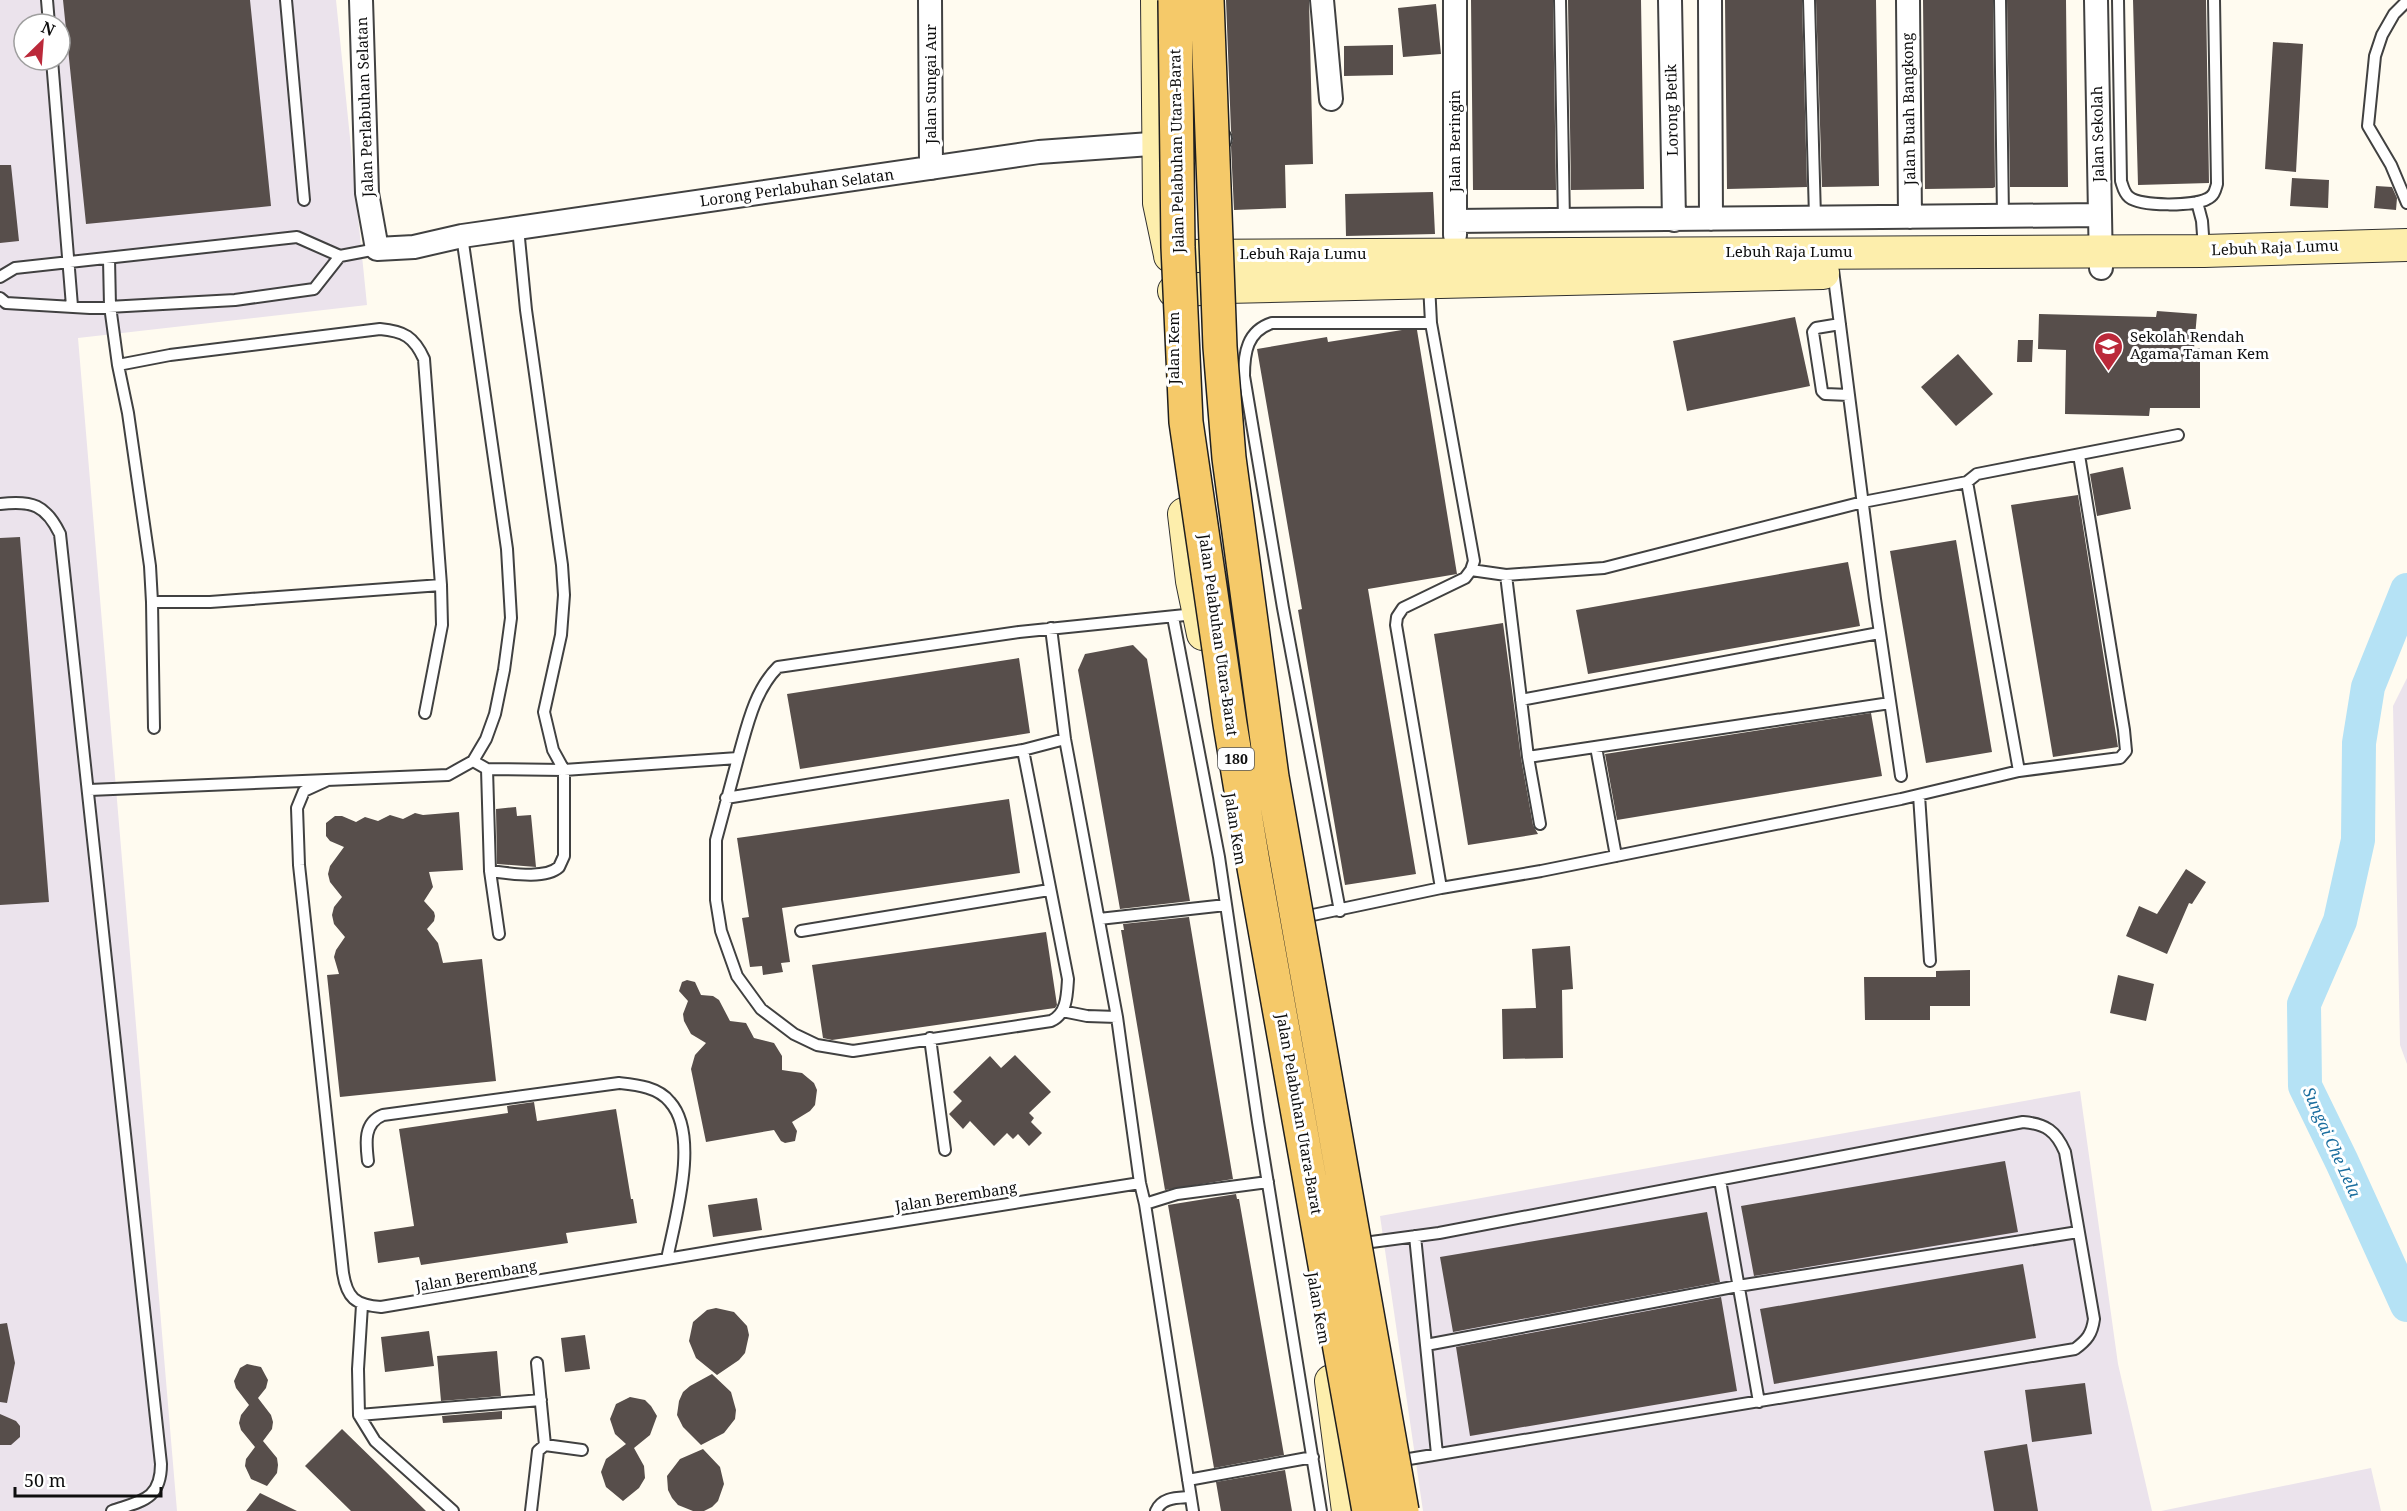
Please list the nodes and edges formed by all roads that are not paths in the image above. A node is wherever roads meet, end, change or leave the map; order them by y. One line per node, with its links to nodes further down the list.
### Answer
1 (286, 0): 25 (lane)
2 (360, 0): 39 (street, Jalan Perlabuhan Selatan)
3 (930, 0): 24 (street, Jalan Sungai Aur)
4 (1157, 0): 23 (street, Jalan Kem)
5 (1175, 0): 136 (main road, Jalan Pelabuhan Utara-Barat / 180, bridge)
6 (1207, 0): 137 (main road, 180, bridge)
7 (1216, 0): 22 (street)
8 (1322, 0): 21 (street)
9 (1455, 0): 34 (street, Jalan Beringin)
10 (1560, 0): 35 (lane)
11 (1670, 0): 33 (street, Lorong Betik)
12 (1710, 0): 32 (street)
13 (1809, 0): 29 (lane)
14 (1908, 0): 30 (street, Jalan Buah Bangkong)
15 (2000, 0): 31 (lane)
16 (2096, 0): 28 (street, Jalan Sekolah)
17 (2118, 0): 26 (lane)
18 (2214, 0): 26 (lane)
19 (2407, 1): 27 (lane)
20 (53, 72): 47 (lane)
21 (1331, 99)
22 (1220, 139): 23 (street, Lorong Perlabuhan Selatan); 41 (street)
23 (1157, 144): 24 (street, Lorong Perlabuhan Selatan); 43 (street, Jalan Kem)
24 (931, 168): 36 (street, Lorong Perlabuhan Selatan)
25 (304, 200)
26 (2197, 202): 40 (lane)
27 (2407, 203)
28 (2100, 215): 31 (street); 45 (street, Jalan Sekolah)
29 (1815, 217): 30 (street); 32 (street)
30 (1910, 217): 31 (street)
31 (2003, 217)
32 (1711, 219): 33 (street)
33 (1674, 220): 35 (street)
34 (1455, 221): 35 (street); 49 (street, Jalan Beringin)
35 (1564, 221)
36 (518, 228): 37 (street, Lorong Perlabuhan Selatan); 83 (lane)
37 (462, 236): 39 (street, Lorong Perlabuhan Selatan); 81 (lane)
38 (2407, 245): 40 (street, Lebuh Raja Lumu)
39 (377, 249): 42 (lane)
40 (2204, 250): 45 (street, Lebuh Raja Lumu)
41 (1224, 254): 43 (street, Lebuh Raja Lumu); 49 (street, Lebuh Raja Lumu); 51 (street)
42 (340, 256): 44 (lane); 55 (lane)
43 (1170, 256): 52 (street, Jalan Kem)
44 (109, 259): 47 (lane); 55 (lane)
45 (2100, 260): 46 (street, Lebuh Raja Lumu); 48 (street, Lebuh Raja Lumu)
46 (1832, 262): 49 (street, Lebuh Raja Lumu); 57 (lane)
47 (69, 264): 50 (lane); 54 (lane)
48 (2407, 264)
49 (1437, 267): 51 (street, Lebuh Raja Lumu); 56 (lane)
50 (0, 277)
51 (1226, 287): 52 (street, Lebuh Raja Lumu); 97 (street)
52 (1174, 291): 69 (street, Jalan Kem)
53 (0, 298): 54 (lane)
54 (72, 306): 55 (lane)
55 (110, 306): 58 (lane)
56 (1431, 322): 65 (lane); 96 (lane)
57 (1840, 324): 59 (lane); 59 (lane)
58 (118, 365): 67 (lane); 68 (lane)
59 (1850, 395): 63 (lane)
60 (2178, 435): 61 (lane)
61 (2079, 455): 62 (lane); 84 (lane)
62 (1967, 482): 63 (lane); 84 (lane)
63 (1863, 502): 66 (lane); 71 (lane)
64 (0, 504): 87 (lane)
65 (1472, 570): 66 (lane); 93 (lane)
66 (1506, 575): 72 (lane)
67 (441, 585): 68 (lane); 74 (lane)
68 (152, 602): 75 (lane)
69 (1186, 615): 70 (lane); 95 (lane); 135 (street, Jalan Kem)
70 (1051, 628): 76 (lane); 80 (lane)
71 (1880, 633): 72 (lane); 73 (lane)
72 (1521, 700): 79 (lane)
73 (1890, 703): 77 (lane); 85 (lane)
74 (425, 713)
75 (154, 728)
76 (1065, 739): 78 (lane); 98 (lane)
77 (1596, 747): 79 (lane); 91 (lane)
78 (1023, 750): 89 (lane); 94 (lane)
79 (1528, 757): 90 (lane)
80 (738, 758): 83 (lane); 89 (lane)
81 (473, 761): 82 (lane); 86 (lane)
82 (487, 769): 83 (lane); 92 (lane)
83 (564, 770): 92 (lane)
84 (2019, 771): 88 (lane)
85 (1901, 776)
86 (328, 780): 87 (lane); 116 (lane)
87 (89, 790): 129 (lane)
88 (1919, 795): 91 (lane); 101 (lane)
89 (726, 798): 104 (lane)
90 (1540, 824)
91 (1616, 856): 93 (lane)
92 (490, 871): 100 (lane)
93 (1442, 888): 96 (lane)
94 (1049, 890): 99 (lane); 102 (lane)
95 (1226, 905): 98 (lane); 108 (lane)
96 (1340, 911): 97 (lane)
97 (1308, 916): 113 (street)
98 (1099, 919): 103 (lane)
99 (801, 931)
100 (499, 934)
101 (1930, 961)
102 (1062, 1011): 103 (lane); 104 (lane)
103 (1117, 1017): 109 (lane)
104 (930, 1038): 105 (lane)
105 (945, 1150)
106 (368, 1161): 114 (lane)
107 (1720, 1180): 111 (lane); 112 (lane); 115 (lane)
108 (1268, 1182): 110 (lane); 125 (lane)
109 (1140, 1183): 110 (lane); 114 (lane, Jalan Berembang)
110 (1145, 1204): 127 (lane)
111 (2078, 1232): 115 (lane); 120 (lane)
112 (1415, 1236): 113 (lane); 117 (lane)
113 (1364, 1243): 126 (street)
114 (667, 1259): 116 (lane, Jalan Berembang)
115 (1738, 1286): 117 (lane); 120 (lane)
116 (362, 1305): 121 (lane)
117 (1426, 1345): 124 (lane)
118 (537, 1363): 119 (lane)
119 (541, 1400): 121 (lane); 122 (lane)
120 (1759, 1402): 124 (lane)
121 (359, 1415): 130 (lane)
122 (545, 1445): 123 (lane); 131 (lane)
123 (582, 1450)
124 (1437, 1454): 126 (lane)
125 (1313, 1457): 127 (lane); 134 (lane)
126 (1403, 1460): 138 (street)
127 (1188, 1480): 128 (lane)
128 (1190, 1497): 132 (lane); 133 (lane)
129 (112, 1511)
130 (453, 1511)
131 (531, 1511)
132 (1156, 1511)
133 (1193, 1511)
134 (1321, 1511)
135 (1348, 1511)
136 (1369, 1511)
137 (1402, 1511)
138 (1412, 1511)

